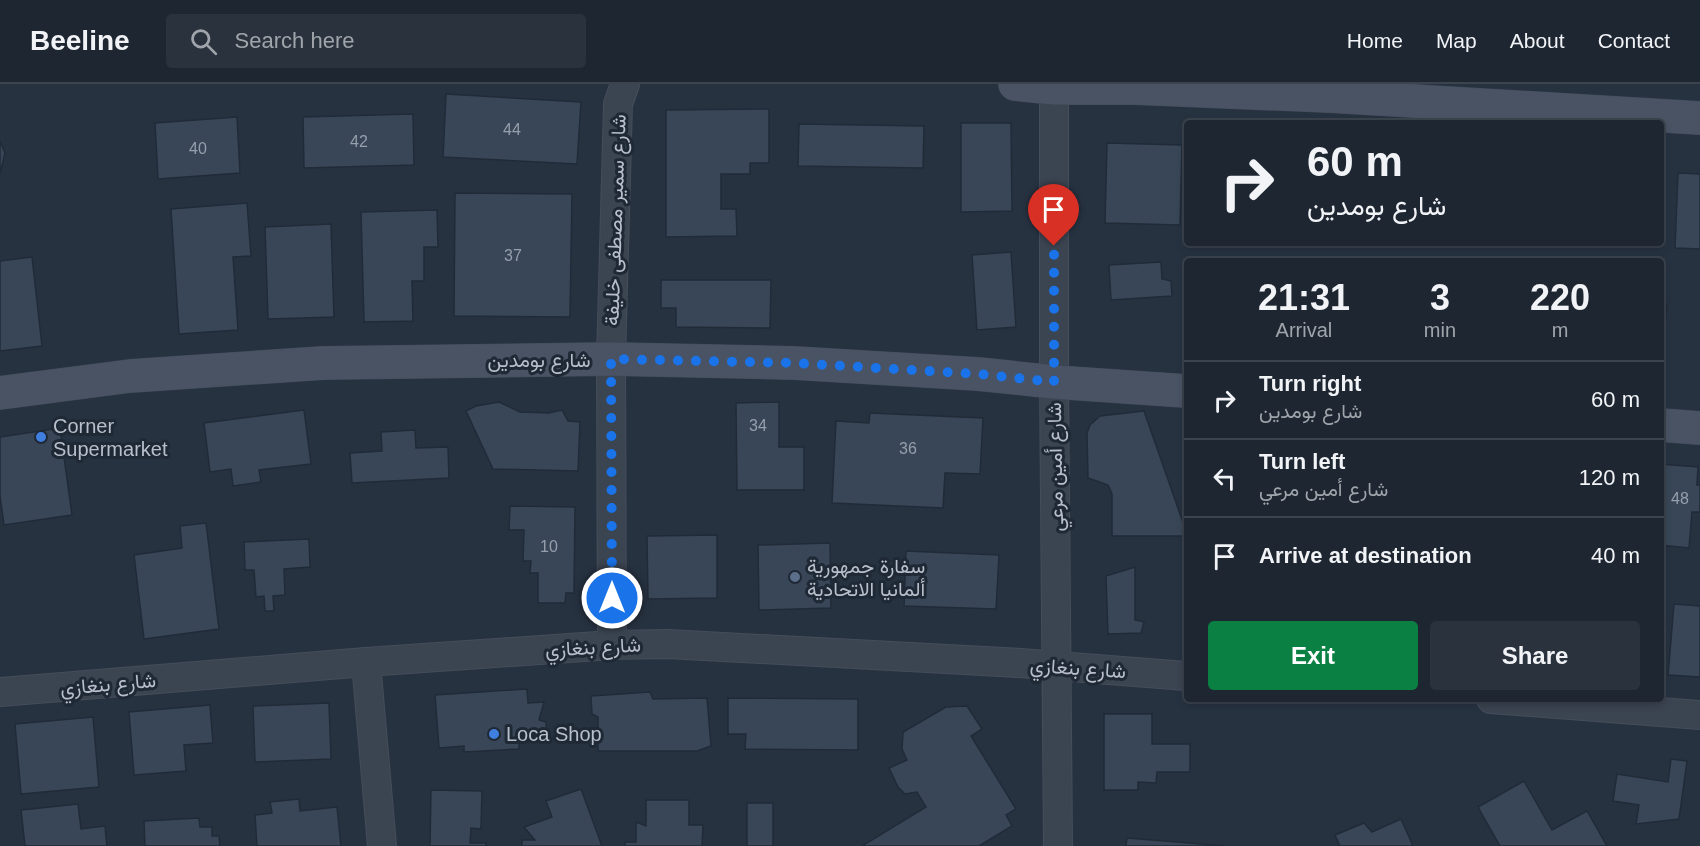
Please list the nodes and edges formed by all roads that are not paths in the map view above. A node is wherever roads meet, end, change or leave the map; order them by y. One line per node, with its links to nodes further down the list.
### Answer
1 (625, 84): 5 (street, شارع سمير مصطفى خليفة)
2 (1015, 84): 3 (street)
3 (1054, 88): 4 (street); 6 (street, شارع أمين مرعي)
4 (1700, 118)
5 (611, 359): 6 (street, شارع بومدين); 8 (street, شارع بومدين); 11 (street, شارع سمير مصطفى خليفة)
6 (1054, 382): 7 (street, شارع بومدين); 13 (street, شارع أمين مرعي)
7 (1184, 391)
8 (0, 393)
9 (1664, 425): 10 (street)
10 (1700, 428)
11 (612, 645): 12 (street, شارع بنغازي); 13 (street, شارع بنغازي)
12 (366, 662): 15 (street, شارع بنغازي); 18 (street)
13 (1057, 666): 14 (street, شارع بنغازي); 19 (street, شارع أمين مرعي)
14 (1184, 676)
15 (0, 692)
16 (1530, 702): 17 (street)
17 (1700, 715)
18 (382, 846)
19 (1058, 846)

